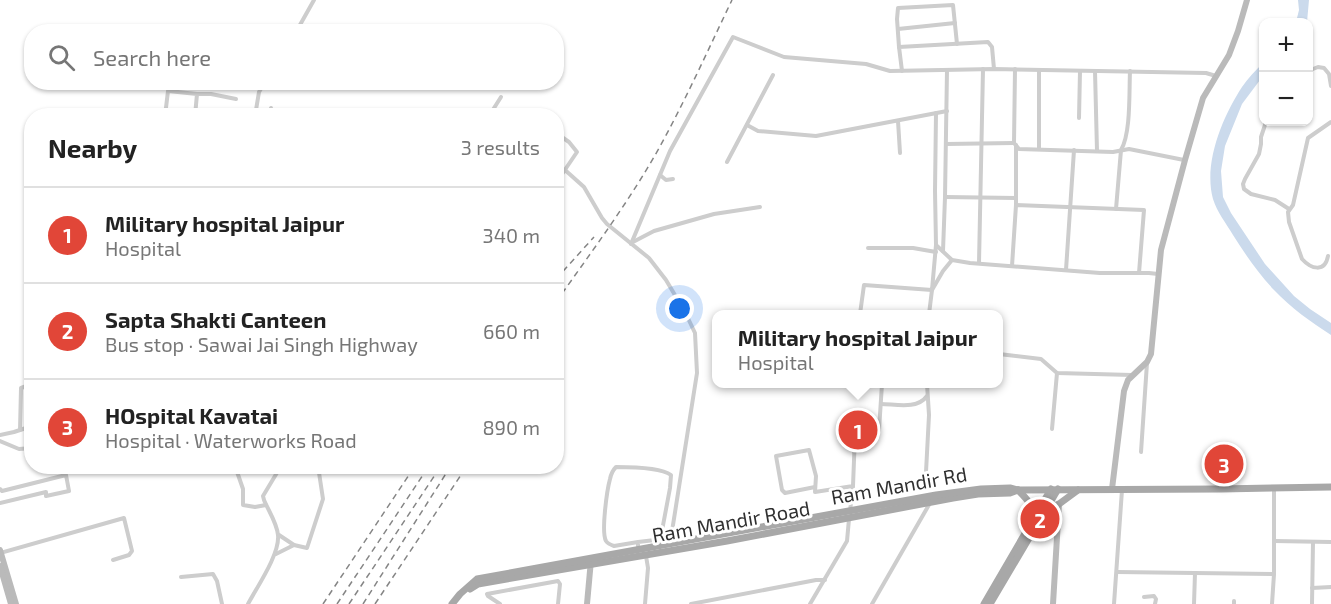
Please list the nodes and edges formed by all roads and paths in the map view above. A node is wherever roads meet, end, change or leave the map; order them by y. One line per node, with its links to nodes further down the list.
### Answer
1 (314, 0): 4 (street)
2 (1247, 0): 19 (street)
3 (955, 23): 5 (street); 5 (street); 6 (street)
4 (300, 24)
5 (898, 29): 7 (street)
6 (957, 44): 7 (street); 9 (street)
7 (899, 47): 15 (street)
8 (983, 69): 9 (street); 12 (street); 37 (street)
9 (994, 69): 10 (street)
10 (1015, 69): 13 (street); 39 (street)
11 (1313, 69): 20 (street)
12 (947, 70): 15 (street); 29 (street)
13 (1039, 70): 14 (street); 40 (street)
14 (1080, 70): 16 (street); 31 (street)
15 (902, 71): 48 (street)
16 (1095, 71): 17 (street); 43 (street)
17 (1130, 72): 19 (street); 42 (street)
18 (773, 75): 34 (street)
19 (1216, 76): 45 (street)
20 (1331, 86)
21 (262, 90): 27 (street)
22 (197, 94): 24 (street); 25 (street); 26 (street)
23 (501, 97): 28 (street)
24 (236, 99)
25 (166, 108)
26 (196, 108)
27 (256, 108)
28 (494, 108)
29 (946, 111): 30 (street); 38 (street)
30 (936, 113): 32 (street); 61 (street)
31 (1079, 118)
32 (898, 121): 34 (street); 44 (street)
33 (1331, 122): 56 (street)
34 (747, 125): 46 (street)
35 (1265, 126): 56 (street)
36 (564, 139): 47 (street)
37 (981, 143): 38 (street); 39 (street); 51 (street)
38 (946, 144): 50 (street)
39 (1015, 144): 40 (street); 52 (street)
40 (1039, 150): 41 (street)
41 (1074, 150): 43 (street); 54 (street)
42 (1121, 150): 43 (street); 45 (street); 57 (street)
43 (1097, 151)
44 (900, 153)
45 (1185, 160): 72 (street)
46 (727, 162)
47 (565, 170): 60 (street)
48 (660, 175): 49 (street); 58 (street)
49 (674, 179)
50 (945, 197): 51 (street); 63 (street)
51 (980, 198): 52 (street); 67 (street)
52 (1016, 198): 53 (street)
53 (1016, 205): 54 (street); 68 (street)
54 (1071, 206): 57 (street); 70 (street)
55 (760, 207): 59 (street)
56 (1289, 209): 65 (street)
57 (1116, 210): 71 (street)
58 (636, 232): 59 (street); 60 (street)
59 (638, 240): 60 (street)
60 (631, 244): 122 (street)
61 (936, 245): 63 (street); 64 (street)
62 (868, 248): 64 (street)
63 (943, 251): 66 (street)
64 (936, 252): 69 (street)
65 (1328, 256)
66 (952, 260): 67 (street); 73 (street)
67 (979, 263): 68 (street)
68 (1012, 266): 70 (street)
69 (935, 267): 73 (street); 74 (street)
70 (1066, 270): 71 (street)
71 (1139, 273): 72 (street)
72 (1159, 274): 78 (street)
73 (940, 276): 74 (street)
74 (932, 290): 75 (street); 76 (street)
75 (861, 310)
76 (930, 310)
77 (1003, 354): 79 (street)
78 (1147, 362): 80 (street); 94 (street)
79 (1057, 373): 80 (street); 87 (street)
80 (1133, 375): 106 (street)
81 (24, 387): 88 (street)
82 (882, 388): 85 (street)
83 (927, 388): 84 (street)
84 (927, 396): 85 (street); 95 (street)
85 (880, 404): 89 (street)
86 (24, 429): 88 (street)
87 (1052, 429)
88 (20, 430): 91 (street)
89 (861, 433): 90 (street); 90 (street)
90 (855, 434): 99 (street)
91 (0, 435)
92 (0, 441): 93 (street)
93 (24, 449)
94 (1141, 452)
95 (926, 472)
96 (238, 474): 112 (street)
97 (276, 474): 112 (street)
98 (319, 474): 120 (street)
99 (853, 486): 100 (street); 114 (street)
100 (815, 487): 100 (street)
101 (1331, 487): 102 (main road, Ram Mandir Rd)
102 (1274, 488): 107 (main road, Ram Mandir Rd); 117 (street)
103 (0, 489): 110 (street)
104 (1054, 489): 105 (main road, Ram Mandir Rd); 108 (main road, Ram Mandir Rd); 113 (main road); 115 (main road)
105 (1079, 489): 106 (main road, Ram Mandir Rd); 111 (main road)
106 (1112, 489): 107 (main road, Ram Mandir Rd)
107 (1122, 489): 130 (street)
108 (1018, 490): 109 (main road, Ram Mandir Rd); 115 (main road)
109 (933, 499): 114 (main road, Ram Mandir Rd); 152 (street)
110 (0, 503)
111 (1059, 504): 113 (main road); 155 (street)
112 (266, 505): 116 (street)
113 (1045, 511): 154 (main road)
114 (850, 513): 122 (main road, Ram Mandir Rd); 134 (street)
115 (1033, 520): 153 (main road)
116 (279, 535): 120 (street); 124 (street)
117 (1274, 541): 118 (street); 132 (street)
118 (1313, 542): 119 (street); 137 (street)
119 (1331, 542)
120 (294, 545): 124 (street)
121 (638, 546): 121 (street); 122 (main road, Ram Mandir Rd); 127 (main road, Ram Mandir Rd)
122 (671, 548): 125 (main road, Ram Mandir Road)
123 (0, 552): 126 (street); 141 (street)
124 (275, 554): 143 (street)
125 (646, 555): 127 (main road, Ram Mandir Road); 149 (street)
126 (113, 560)
127 (590, 562): 129 (main road, Ram Mandir Rd); 148 (street)
128 (0, 566): 140 (street)
129 (548, 570): 135 (street); 144 (main road, Ram Mandir Rd); 145 (main road)
130 (1117, 572): 131 (street); 156 (street)
131 (1195, 573): 132 (street); 158 (street)
132 (1274, 574): 159 (street)
133 (182, 577): 142 (street)
134 (825, 580): 139 (street); 151 (street)
135 (550, 582): 146 (street); 147 (street)
136 (1331, 587): 137 (street)
137 (1312, 588): 160 (street)
138 (1144, 597): 157 (street)
139 (698, 603): 150 (street)
140 (11, 604)
141 (16, 604)
142 (222, 604)
143 (248, 604)
144 (452, 604)
145 (457, 604)
146 (500, 604)
147 (558, 604)
148 (587, 604)
149 (645, 604)
150 (691, 604)
151 (810, 604)
152 (872, 604)
153 (984, 604)
154 (990, 604)
155 (1053, 604)
156 (1114, 604)
157 (1155, 604)
158 (1194, 604)
159 (1272, 604)
160 (1312, 604)

